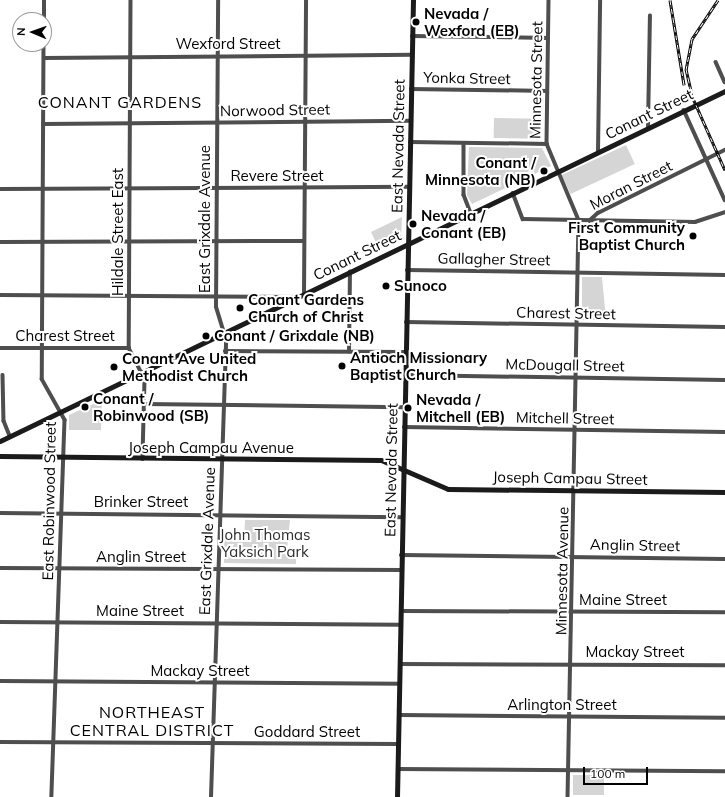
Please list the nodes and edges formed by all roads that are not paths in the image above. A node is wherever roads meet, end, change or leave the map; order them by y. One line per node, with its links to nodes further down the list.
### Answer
1 (44, 0): 8 (street)
2 (131, 0): 15 (street, Hildale Street East)
3 (218, 0): 16 (street, East Grixdale Avenue)
4 (306, 0): 14 (street)
5 (413, 0): 10 (street, East Nevada Street)
6 (549, 0): 11 (street, Minnesota Street)
7 (600, 0): 34 (street)
8 (44, 12)
9 (650, 16): 29 (street)
10 (412, 36): 11 (street); 13 (street, East Nevada Street)
11 (548, 38): 21 (street, Minnesota Street)
12 (44, 52): 17 (street, East Robinwood Street)
13 (412, 55): 14 (street, Wexford Street); 20 (street, East Nevada Street)
14 (305, 56): 16 (street, Wexford Street); 25 (street)
15 (131, 57): 16 (street, Wexford Street); 17 (street, Wexford Street); 28 (street, Hildale Street East)
16 (218, 57): 26 (street, East Grixdale Avenue)
17 (44, 58): 27 (street, East Robinwood Street)
18 (716, 62): 19 (street)
19 (725, 82)
20 (411, 88): 21 (street, Yonka Street); 24 (street, East Nevada Street)
21 (547, 91): 32 (street, Minnesota Street)
22 (725, 91): 23 (street, Conant Street)
23 (684, 110): 29 (street, Conant Street); 35 (street)
24 (411, 121): 25 (street, Norwood Street); 30 (street, East Nevada Street)
25 (304, 122): 26 (street, Norwood Street); 40 (street)
26 (218, 123): 28 (street, Norwood Street); 39 (street, East Grixdale Avenue)
27 (43, 124): 28 (street, Norwood Street); 42 (street, East Robinwood Street)
28 (130, 124): 38 (street, Hildale Street East)
29 (648, 127): 34 (street, Conant Street)
30 (410, 142): 31 (street); 37 (street, East Nevada Street)
31 (464, 143): 32 (street); 46 (street)
32 (547, 144): 36 (street, Minnesota Street)
33 (725, 150): 35 (street, Moran Street)
34 (598, 152): 36 (street, Conant Street)
35 (707, 160): 44 (street); 48 (street, Moran Street)
36 (558, 171): 43 (street, Conant Street); 47 (street, Minnesota Street)
37 (410, 187): 40 (street, Revere Street); 54 (street, East Nevada Street)
38 (130, 188): 39 (street, Revere Street); 42 (street, Revere Street); 53 (street, Hildale Street East)
39 (217, 188): 40 (street, Revere Street); 49 (street, East Grixdale Avenue)
40 (304, 188): 50 (street)
41 (0, 189): 42 (street, Revere Street)
42 (43, 189): 52 (street, East Robinwood Street)
43 (513, 193): 46 (street, Conant Street); 47 (street, Moran Street)
44 (725, 200)
45 (725, 212): 48 (street)
46 (471, 213): 54 (street, Conant Street)
47 (579, 220): 48 (street, Moran Street); 57 (street, Minnesota Street)
48 (589, 221)
49 (217, 241): 50 (street); 53 (street); 59 (street, East Grixdale Avenue)
50 (304, 241): 60 (street)
51 (0, 242): 52 (street)
52 (43, 242): 53 (street); 62 (street, East Robinwood Street)
53 (130, 242): 63 (street, Hildale Street East)
54 (408, 244): 55 (street, East Nevada Street); 56 (street, Conant Street)
55 (407, 270): 57 (street, Gallagher Street); 65 (street, East Nevada Street)
56 (350, 272): 60 (street, Conant Street); 73 (street)
57 (578, 273): 58 (street, Gallagher Street); 66 (street, Minnesota Avenue)
58 (725, 275)
59 (216, 294): 63 (street); 64 (street); 68 (street, East Grixdale Avenue)
60 (304, 294): 64 (street, Conant Street)
61 (0, 295): 62 (street)
62 (42, 295): 63 (street); 70 (street, East Robinwood Street)
63 (129, 295): 71 (street, Hildale Street East)
64 (298, 297): 68 (street, Conant Street)
65 (406, 322): 66 (street, Charest Street); 74 (street, East Nevada Street)
66 (577, 325): 67 (street, Charest Street); 78 (street, Minnesota Avenue)
67 (725, 327)
68 (224, 333): 72 (street, East Grixdale Avenue); 75 (street, Conant Street)
69 (0, 348): 70 (street, Charest Street)
70 (42, 348): 71 (street, Charest Street); 84 (street, East Robinwood Street)
71 (129, 348): 75 (street)
72 (225, 351): 73 (street); 81 (street, East Grixdale Avenue)
73 (349, 352): 74 (street)
74 (405, 352): 77 (street, East Nevada Street)
75 (143, 372): 80 (street); 84 (street, Conant Street)
76 (3, 375): 82 (street)
77 (405, 375): 78 (street, McDougall Street); 83 (street, East Nevada Street)
78 (577, 378): 79 (street, McDougall Street); 86 (street, Minnesota Avenue)
79 (725, 380)
80 (144, 404): 81 (street); 92 (street)
81 (224, 405): 83 (street); 93 (street, East Grixdale Avenue)
82 (2, 406): 88 (street)
83 (404, 407): 85 (street, East Nevada Street)
84 (61, 412): 88 (street, Conant Street); 91 (street, East Robinwood Street)
85 (404, 427): 86 (street, Mitchell Street); 94 (street, East Nevada Street)
86 (576, 430): 87 (street, Mitchell Street); 96 (street, Minnesota Avenue)
87 (725, 432)
88 (10, 436): 89 (street, Conant Street)
89 (0, 441)
90 (0, 456): 91 (street, Joseph Campau Avenue)
91 (64, 459): 92 (street, Joseph Campau Avenue); 99 (street, East Robinwood Street)
92 (143, 459): 93 (street, Joseph Campau Avenue)
93 (222, 460): 94 (street, Joseph Campau Avenue); 100 (street, East Grixdale Avenue)
94 (403, 468): 95 (street, Joseph Campau Avenue); 101 (street, East Nevada Street)
95 (417, 477): 96 (street, Joseph Campau Street)
96 (575, 490): 97 (street, Joseph Campau Street); 103 (street, Minnesota Avenue)
97 (725, 492)
98 (0, 513): 99 (street, Brinker Street)
99 (62, 514): 100 (street, Brinker Street); 106 (street, East Robinwood Street)
100 (220, 515): 101 (street, Brinker Street); 107 (street, East Grixdale Avenue)
101 (402, 516): 102 (street, East Nevada Street)
102 (402, 555): 103 (street, Anglin Street); 108 (street, East Nevada Street)
103 (573, 557): 104 (street, Anglin Street); 110 (street, Minnesota Avenue)
104 (725, 558)
105 (0, 568): 106 (street, Anglin Street)
106 (60, 568): 107 (street, Anglin Street); 113 (street, East Robinwood Street)
107 (218, 569): 108 (street, Anglin Street); 114 (street, East Grixdale Avenue)
108 (401, 570): 109 (street, East Nevada Street)
109 (400, 611): 110 (street, Maine Street); 115 (street, East Nevada Street)
110 (573, 612): 111 (street, Maine Street); 117 (street, Minnesota Avenue)
111 (725, 612)
112 (0, 622): 113 (street, Maine Street)
113 (58, 623): 114 (street, Maine Street); 120 (street, East Robinwood Street)
114 (216, 624): 115 (street, Maine Street); 121 (street, East Grixdale Avenue)
115 (400, 625): 116 (street, East Nevada Street)
116 (400, 664): 117 (street, Mackay Street); 122 (street, East Nevada Street)
117 (572, 664): 118 (street, Mackay Street); 124 (street, Minnesota Avenue)
118 (725, 665)
119 (0, 681): 120 (street, Mackay Street)
120 (56, 682): 121 (street, Mackay Street); 127 (street, East Robinwood Street)
121 (214, 683): 122 (street, Mackay Street); 128 (street, East Grixdale Avenue)
122 (400, 684): 123 (street, East Nevada Street)
123 (399, 716): 124 (street, Arlington Street); 129 (street, East Nevada Street)
124 (569, 717): 125 (street, Arlington Street); 131 (street, Minnesota Avenue)
125 (725, 718)
126 (0, 742): 127 (street, Goddard Street)
127 (54, 742): 128 (street, Goddard Street); 133 (street, East Robinwood Street)
128 (212, 743): 129 (street, Goddard Street); 134 (street, East Grixdale Avenue)
129 (398, 744): 130 (street, East Nevada Street)
130 (398, 769): 131 (street); 135 (street, East Nevada Street)
131 (568, 770): 132 (street); 136 (street, Minnesota Avenue)
132 (725, 771)
133 (52, 797)
134 (211, 797)
135 (397, 797)
136 (568, 797)

